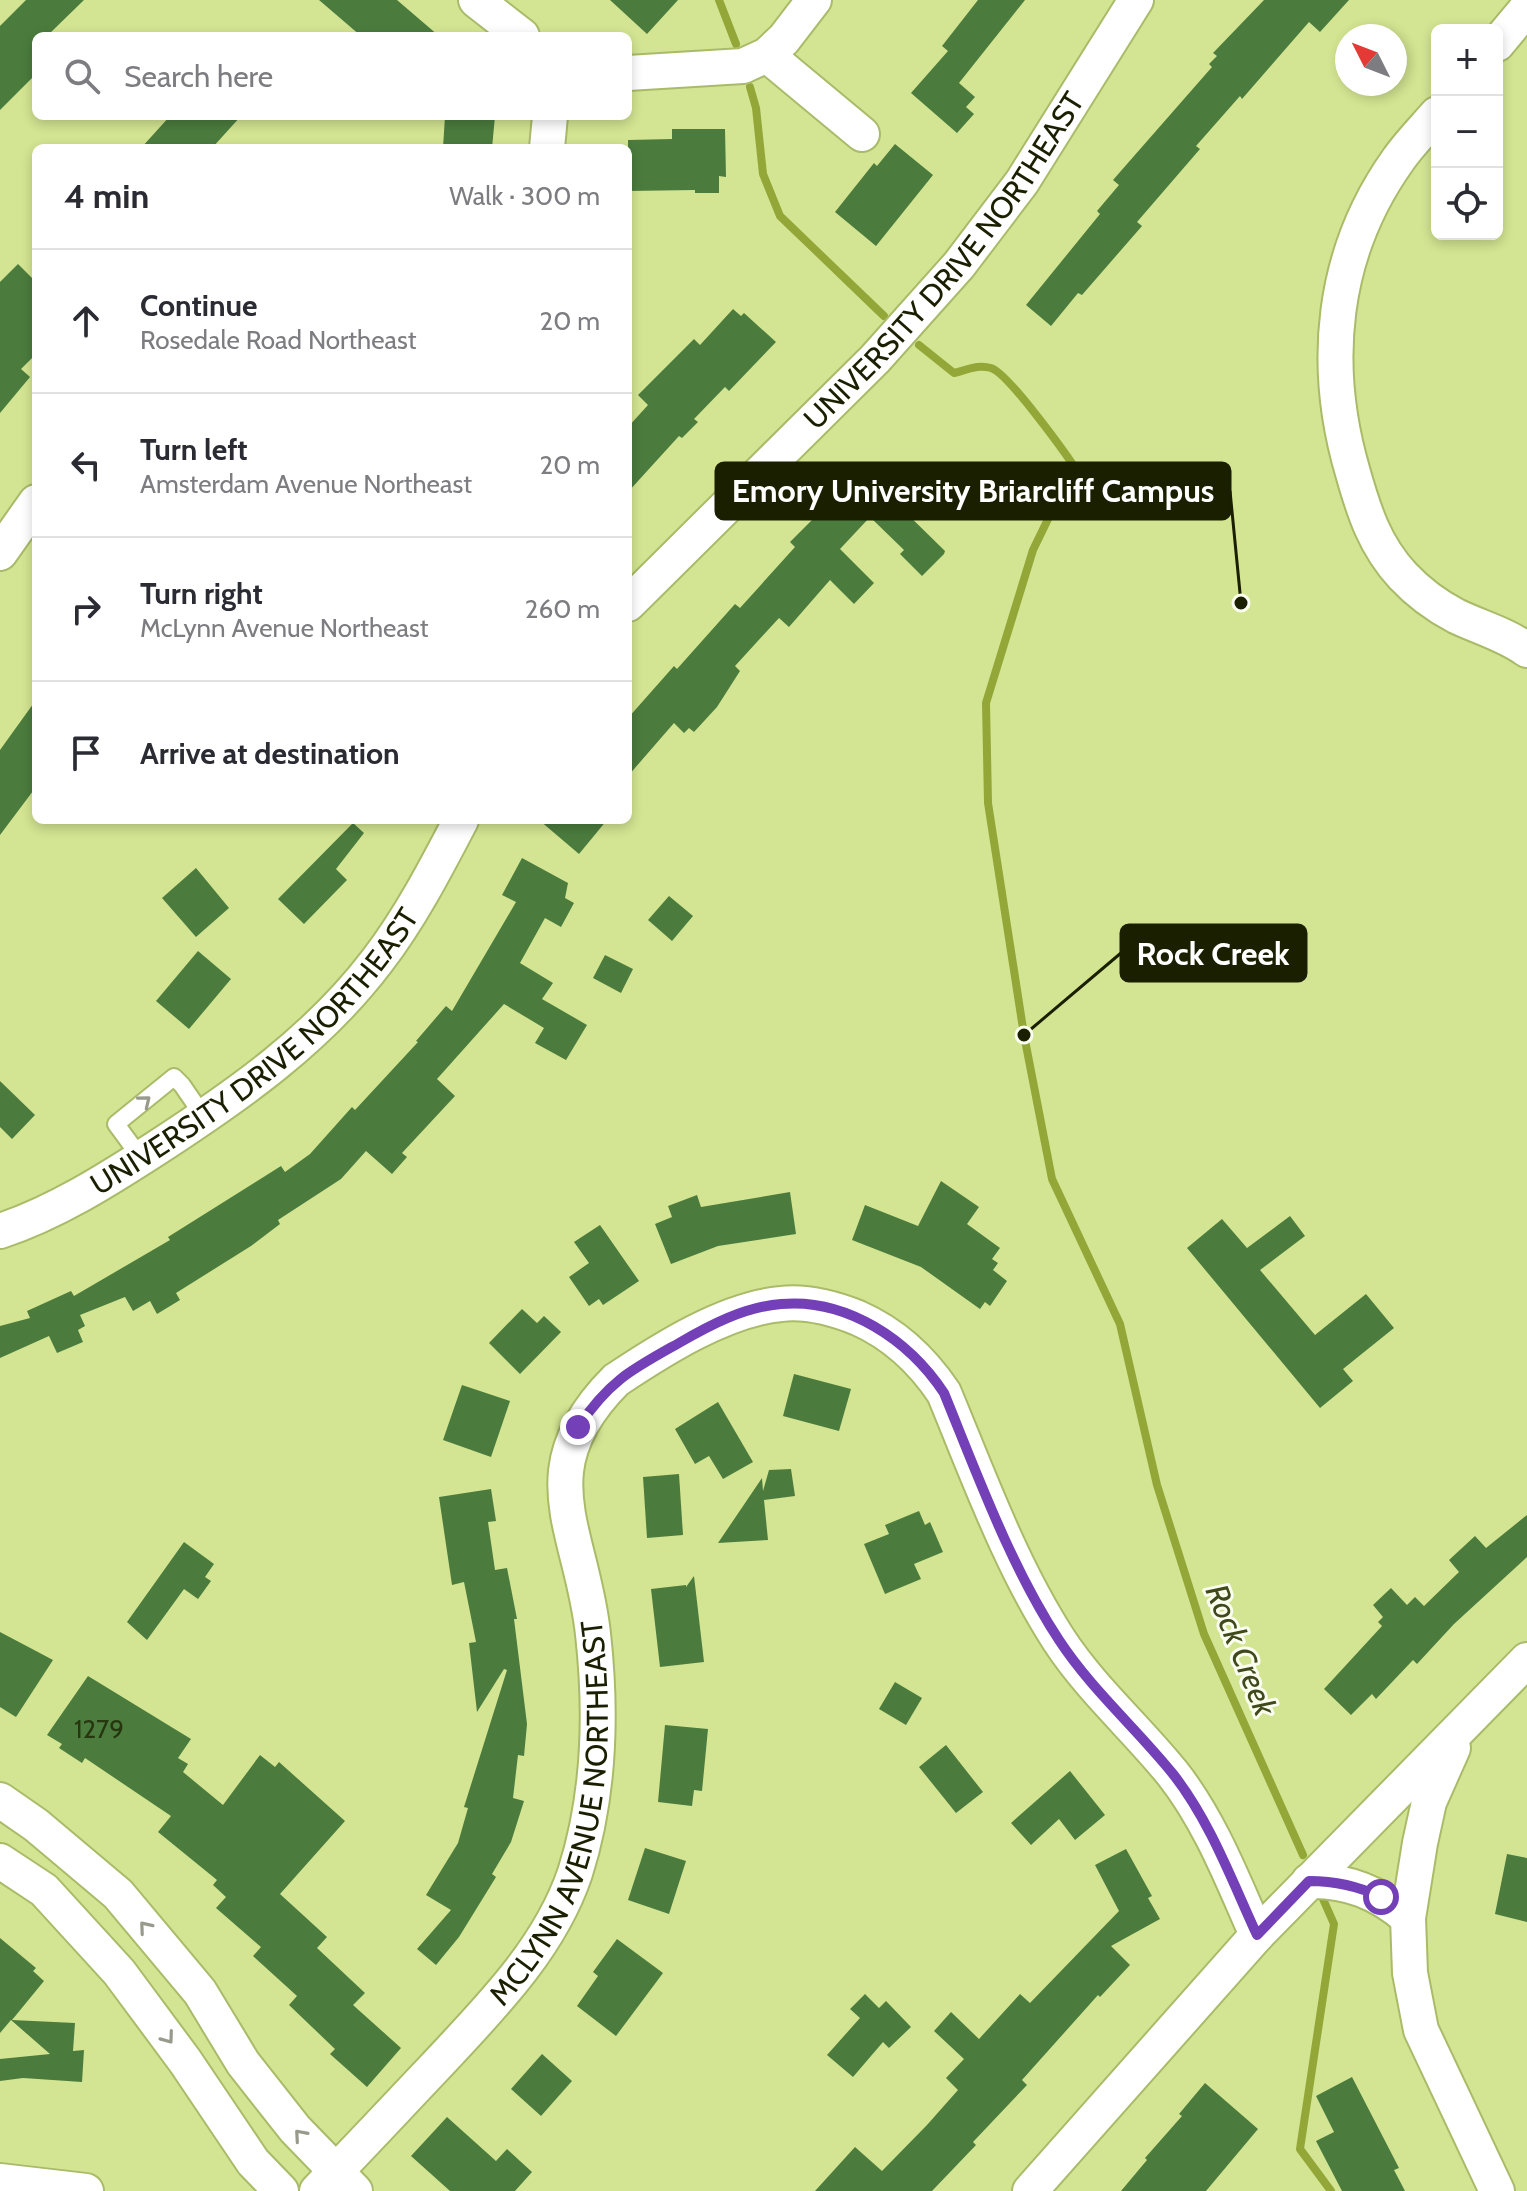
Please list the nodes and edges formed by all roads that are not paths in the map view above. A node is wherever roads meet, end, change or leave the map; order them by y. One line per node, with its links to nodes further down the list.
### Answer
1 (476, 0): 5 (street)
2 (814, 0): 7 (street)
3 (1136, 0): 15 (street, UNIVERSITY DRIVE NORTHEAST)
4 (1527, 8): 6 (street)
5 (517, 32)
6 (1503, 37)
7 (767, 55): 8 (street); 11 (street)
8 (632, 73)
9 (550, 120): 12 (street)
10 (1431, 121): 16 (street)
11 (862, 134)
12 (547, 144)
13 (32, 508): 14 (street)
14 (0, 553)
15 (632, 600)
16 (1527, 650)
17 (459, 824): 18 (street, UNIVERSITY DRIVE NORTHEAST)
18 (204, 1117): 19 (street, UNIVERSITY DRIVE NORTHEAST); 19 (lane, one-way to 18)
19 (141, 1158): 20 (street, UNIVERSITY DRIVE NORTHEAST)
20 (0, 1231)
21 (1527, 1660): 22 (street)
22 (1469, 1720): 25 (street); 26 (street)
23 (0, 1800): 28 (street, one-way to 23)
24 (0, 1861): 29 (street, one-way to 29)
25 (1309, 1881): 26 (street); 27 (street)
26 (1408, 1918): 35 (street)
27 (1257, 1935): 31 (street, MCLYNN AVENUE NORTHEAST); 34 (street)
28 (258, 2082): 29 (street); 31 (street, one-way to 28)
29 (214, 2107): 33 (street)
30 (0, 2181): 32 (street)
31 (336, 2185)
32 (86, 2191)
33 (281, 2191)
34 (1030, 2191)
35 (1497, 2191)

